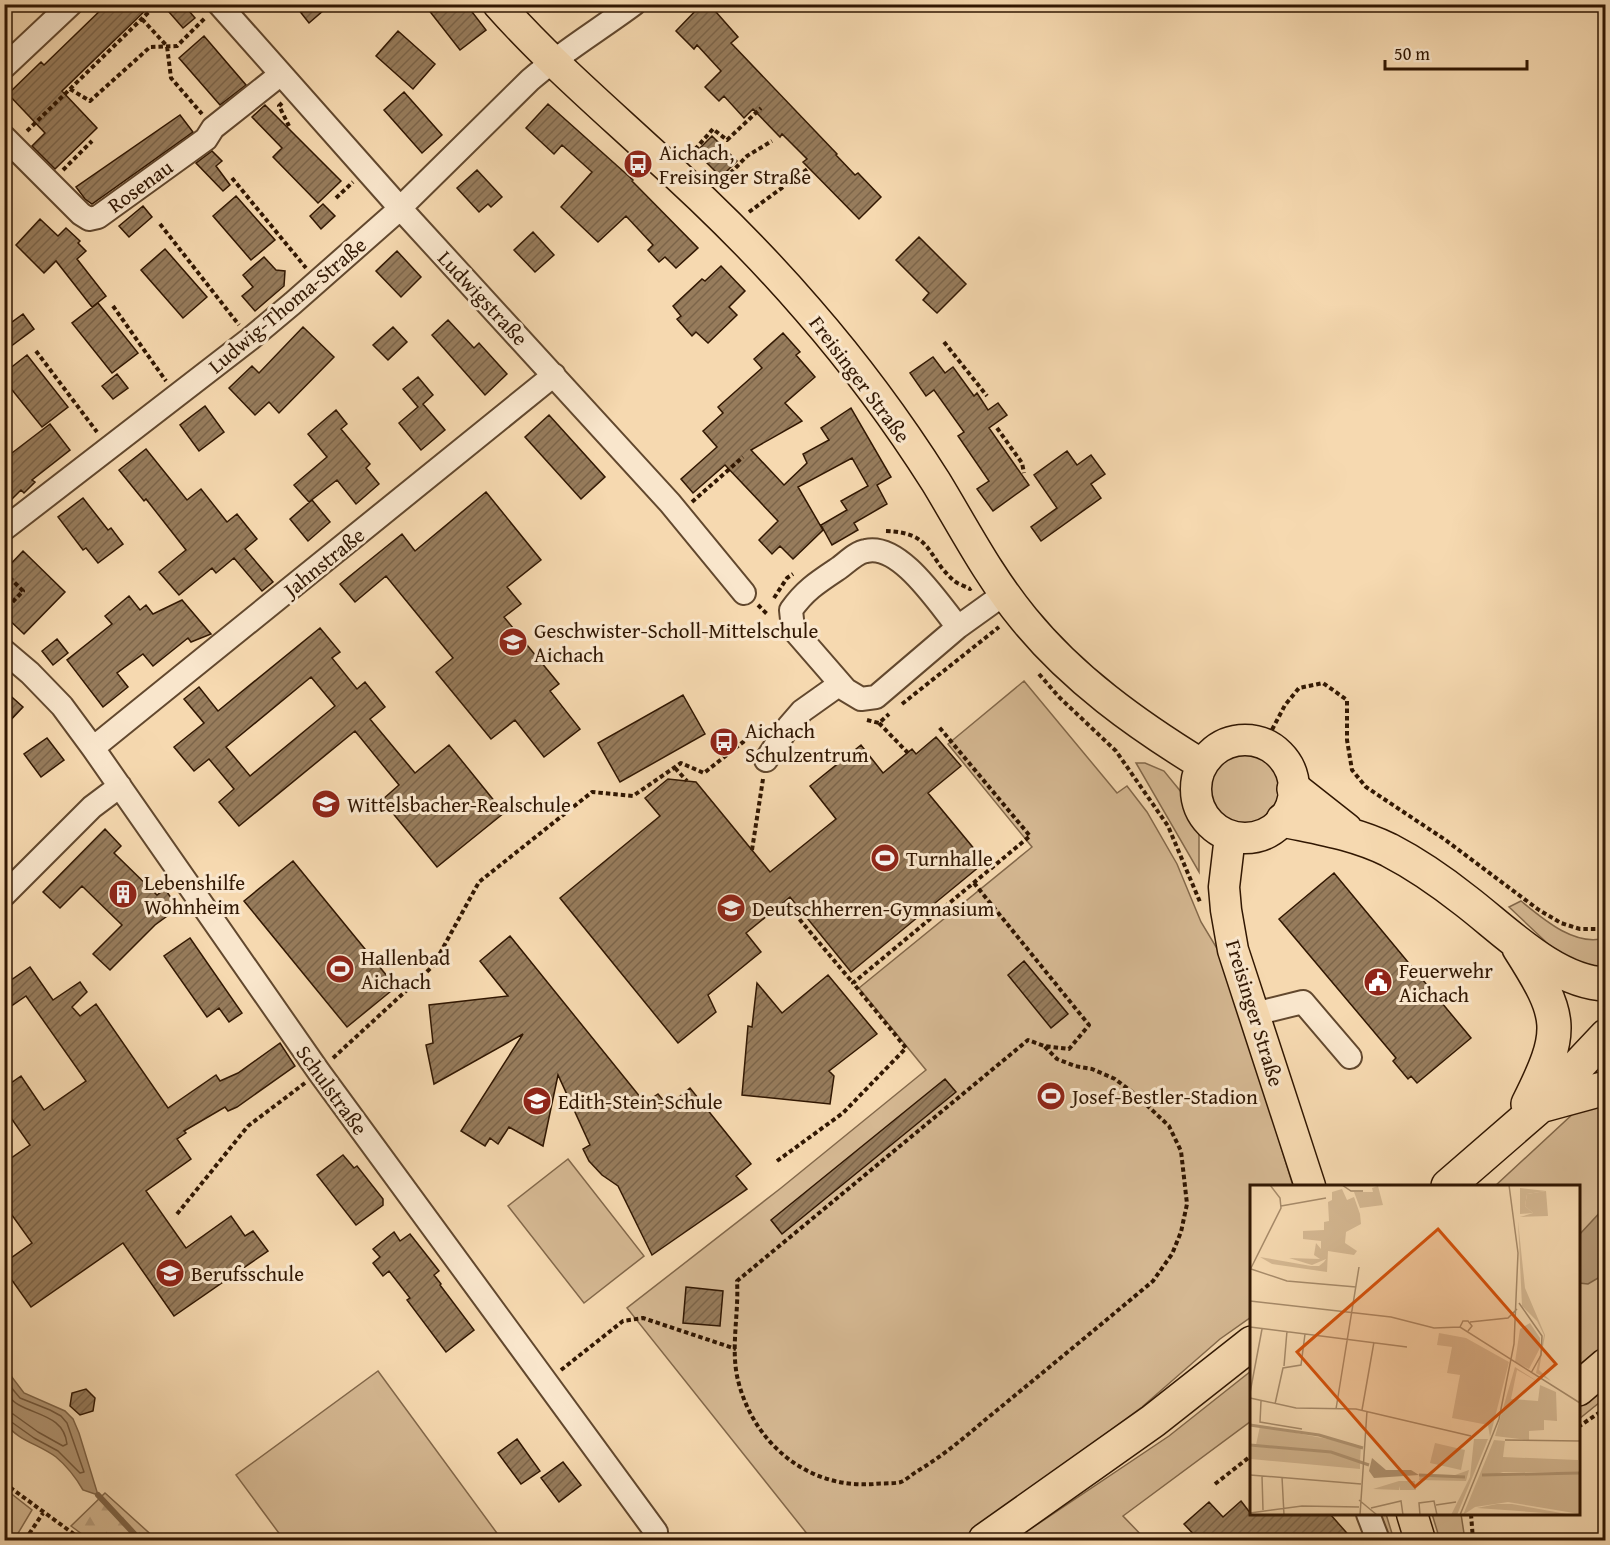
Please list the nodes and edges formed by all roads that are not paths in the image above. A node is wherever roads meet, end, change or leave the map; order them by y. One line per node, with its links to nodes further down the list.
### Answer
1 (71, 4): 6 (street)
2 (498, 4): 5 (main road, Freisinger Straße)
3 (634, 4): 5 (street, Ludwig-Thoma-Straße)
4 (215, 9): 7 (street, Ludwigstraße)
5 (552, 62): 9 (street, Ludwig-Thoma-Straße); 12 (main road, Freisinger Straße)
6 (4, 67)
7 (281, 74): 8 (street, Rosenau); 9 (street, Ludwigstraße)
8 (8, 141)
9 (400, 208): 10 (street, Ludwigstraße); 11 (street, Ludwig-Thoma-Straße)
10 (554, 375): 13 (street, Ludwigstraße); 17 (street, Jahnstraße)
11 (4, 529)
12 (992, 592): 14 (street); 19 (main road, Freisinger Straße)
13 (744, 593)
14 (958, 627): 16 (street); 16 (street)
15 (4, 651): 17 (street, Schulstraße)
16 (840, 684): 18 (street)
17 (93, 748): 20 (street, Schulstraße)
18 (766, 760)
19 (1201, 764): 21 (main road); 24 (main road)
20 (120, 786): 25 (street); 40 (street, Schulstraße)
21 (1294, 789): 22 (main road); 23 (highway)
22 (1283, 820): 23 (highway); 24 (main road)
23 (1350, 833): 26 (highway)
24 (1230, 836): 28 (main road, Freisinger Straße)
25 (4, 895)
26 (1513, 939): 27 (highway); 32 (highway)
27 (1605, 984)
28 (1254, 1014): 30 (street); 33 (main road, Freisinger Straße)
29 (1605, 1036): 32 (highway)
30 (1350, 1057)
31 (1605, 1088): 32 (highway)
32 (1528, 1117): 34 (highway)
33 (1310, 1185)
34 (1449, 1185)
35 (1250, 1344): 41 (highway)
36 (1605, 1365): 37 (highway)
37 (1580, 1387)
38 (1368, 1515): 42 (street)
39 (1412, 1515): 43 (main road)
40 (656, 1532)
41 (985, 1540)
42 (1378, 1540)
43 (1420, 1540)

